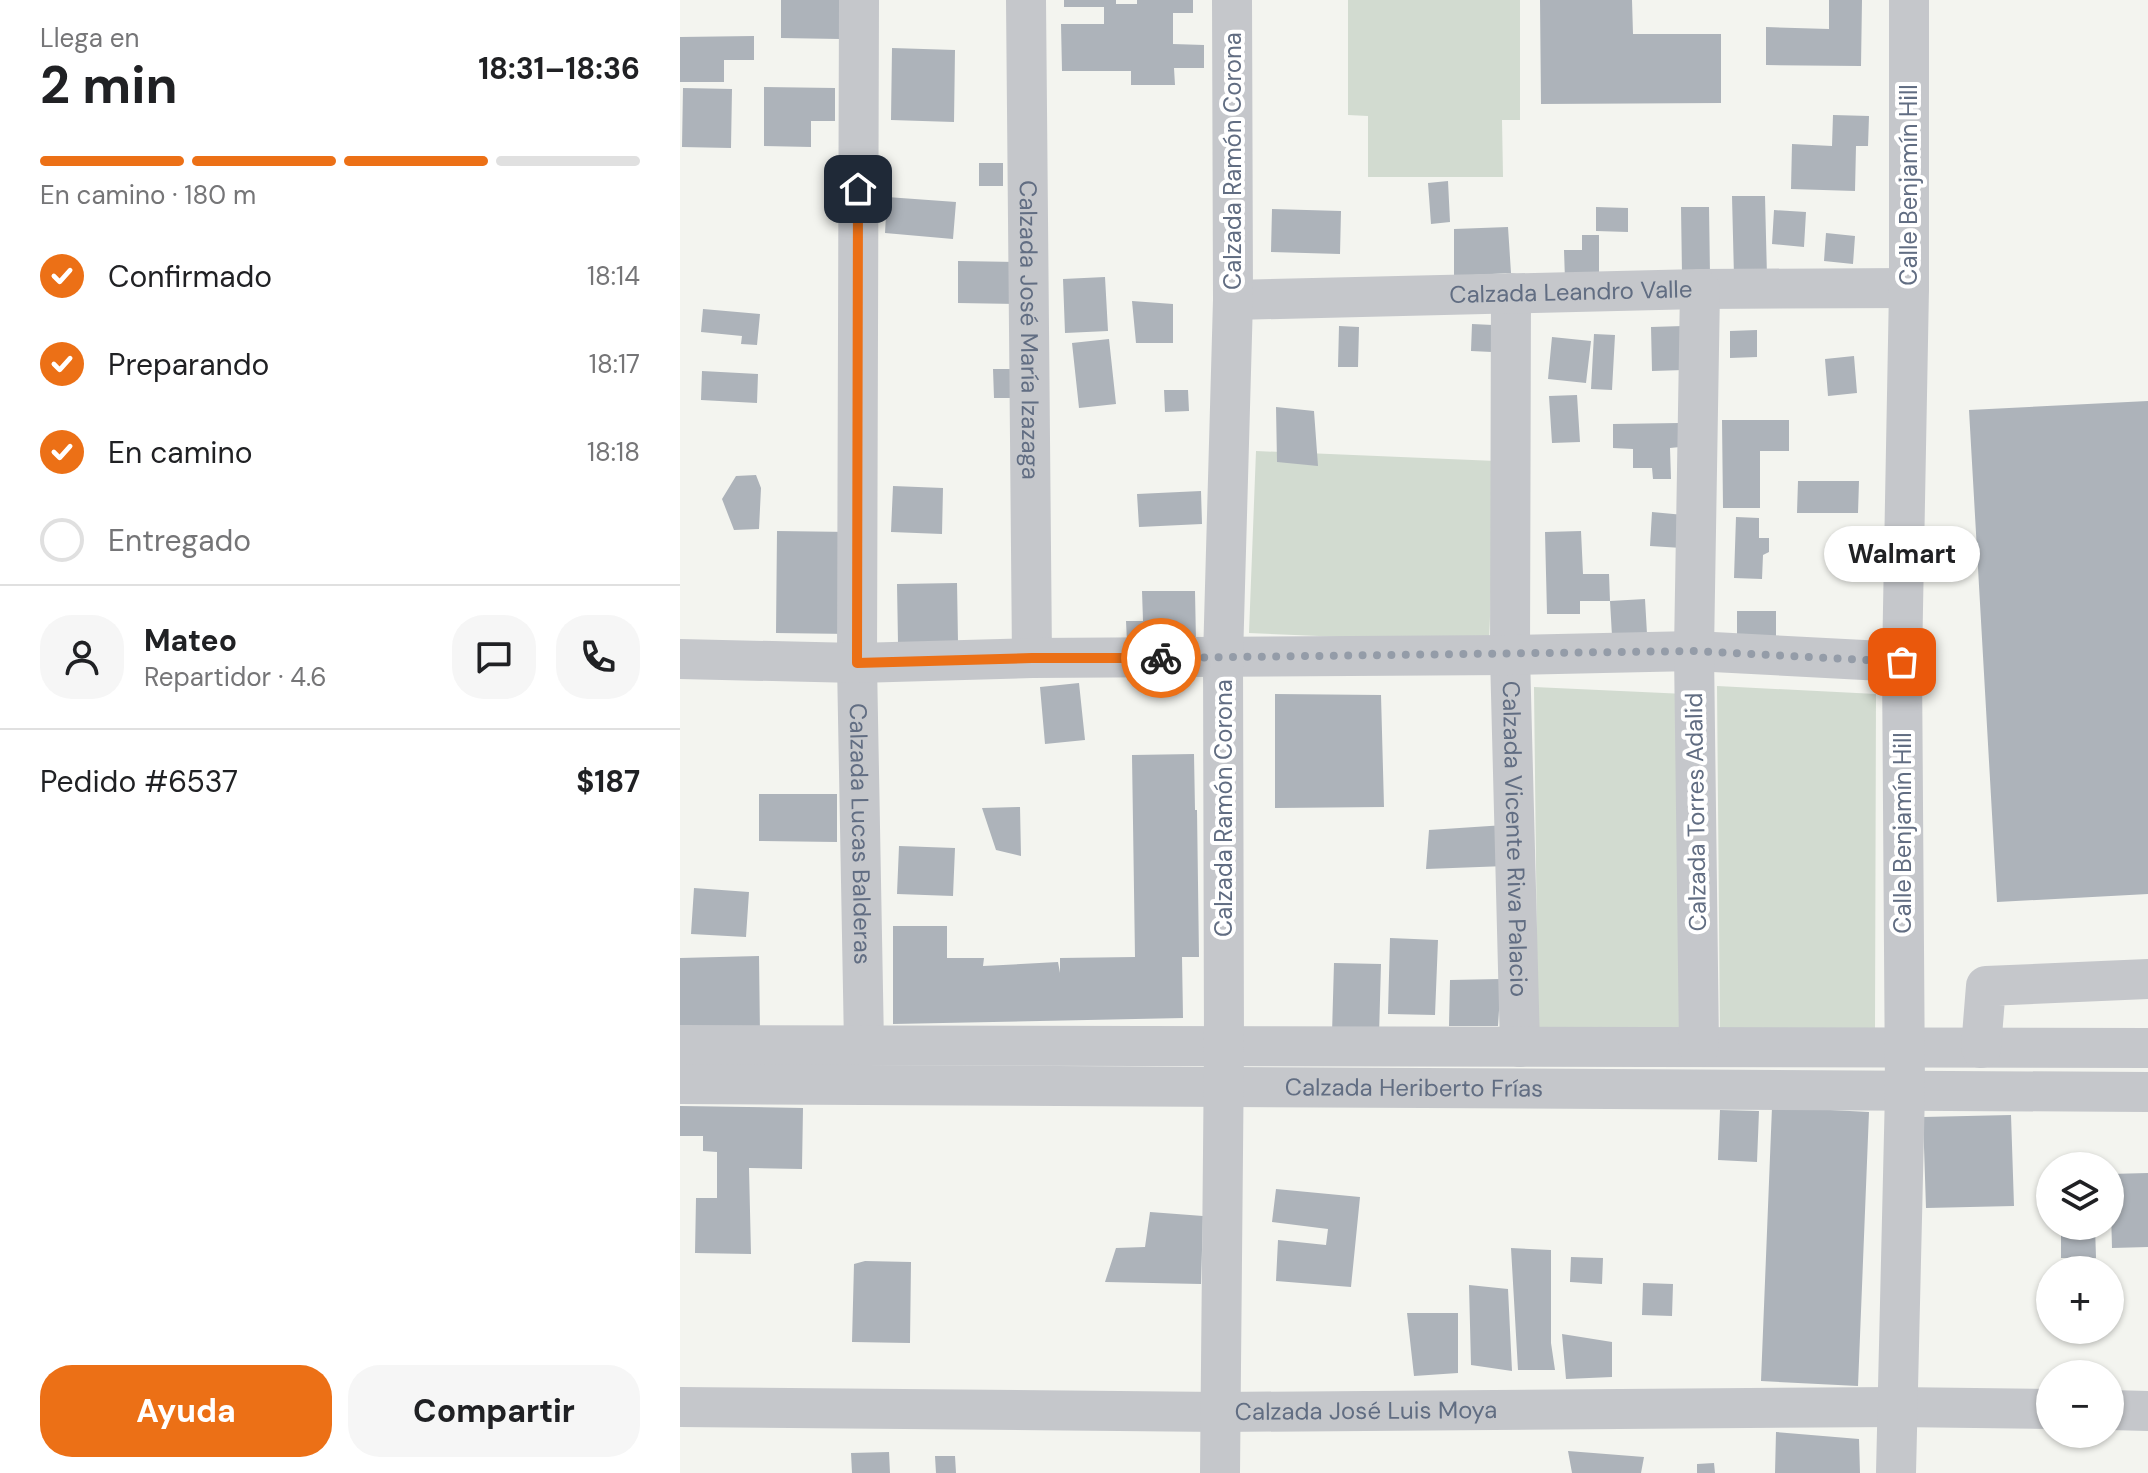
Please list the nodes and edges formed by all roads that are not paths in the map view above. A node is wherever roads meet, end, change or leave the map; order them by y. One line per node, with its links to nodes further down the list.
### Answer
1 (859, 0): 15 (street, Calzada Lucas Balderas)
2 (1026, 0): 11 (street, Calzada José María Izazaga)
3 (1232, 0): 8 (street, Calzada Ramón Corona)
4 (1909, 0): 5 (street, Calle Benjamín Hill)
5 (1909, 288): 6 (street, Calzada Leandro Valle); 14 (street, Calle Benjamín Hill)
6 (1700, 289): 7 (street, Calzada Leandro Valle); 9 (street, Calzada Torres Adalid)
7 (1511, 293): 8 (street, Calzada Leandro Valle); 10 (street, Calzada Vicente Riva Palacio)
8 (1233, 300): 12 (street, Calzada Ramón Corona)
9 (1694, 651): 10 (street); 14 (street); 21 (street, Calzada Torres Adalid)
10 (1510, 655): 12 (street); 20 (street, Calzada Vicente Riva Palacio)
11 (1032, 658): 12 (street); 15 (street)
12 (1223, 658): 19 (street, Calzada Ramón Corona)
13 (680, 659): 15 (street)
14 (1902, 662): 22 (street, Calle Benjamín Hill)
15 (857, 663): 18 (street, Calzada Lucas Balderas)
16 (2148, 979): 23 (street)
17 (680, 1045): 18 (street, Calzada Heriberto Frías)
18 (864, 1045): 19 (street, Calzada Heriberto Frías)
19 (1224, 1046): 20 (street, Calzada Heriberto Frías); 26 (street, Calzada Ramón Corona)
20 (1520, 1047): 21 (street, Calzada Heriberto Frías)
21 (1699, 1047): 22 (street, Calzada Heriberto Frías)
22 (1904, 1048): 23 (street, Calzada Heriberto Frías); 27 (street, Calle Benjamín Hill)
23 (1981, 1048): 24 (street, Calzada Heriberto Frías)
24 (2148, 1048)
25 (680, 1084): 26 (street, Calzada Heriberto Frías)
26 (1222, 1087): 27 (street, Calzada Heriberto Frías); 34 (street, Calzada Ramón Corona)
27 (1905, 1091): 28 (street, Calzada Heriberto Frías); 30 (street, Calle Benjamín Hill)
28 (2148, 1092)
29 (680, 1407): 34 (street, Calzada José Luis Moya)
30 (1896, 1407): 31 (street, Calzada José Luis Moya); 34 (street, Calzada José Luis Moya); 36 (street, Calle Benjamín Hill)
31 (2036, 1409)
32 (2124, 1410): 33 (street)
33 (2148, 1411)
34 (1221, 1412): 35 (street, Calzada Ramón Corona)
35 (1220, 1473)
36 (1896, 1473)

